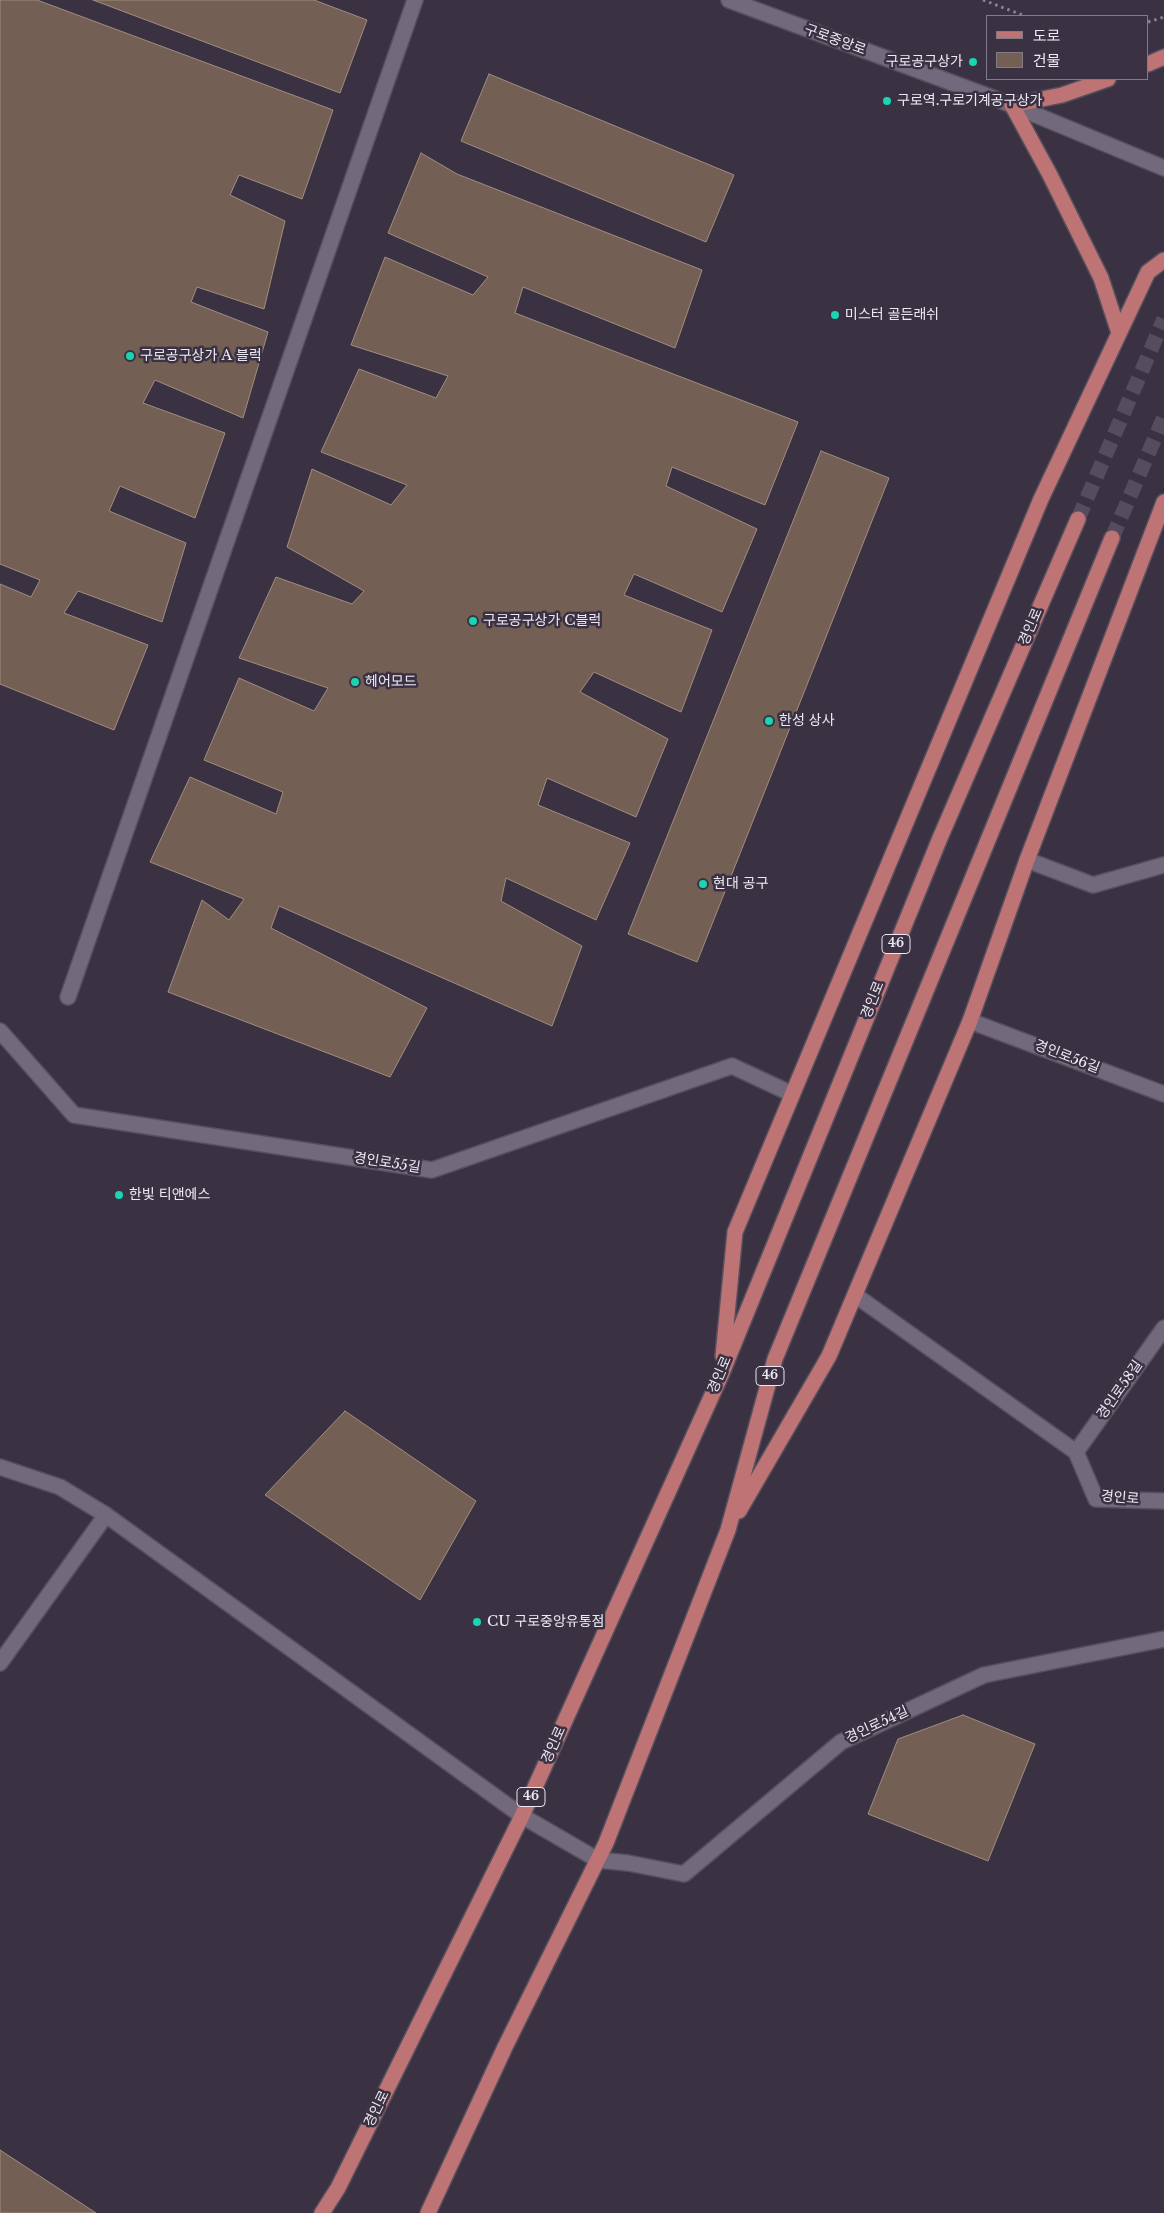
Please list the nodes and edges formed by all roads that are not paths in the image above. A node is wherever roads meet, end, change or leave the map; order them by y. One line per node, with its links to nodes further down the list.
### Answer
1 (415, 0): 15 (street)
2 (729, 0): 6 (street, 구로중앙로)
3 (1164, 57): 4 (main road)
4 (1149, 64)
5 (1105, 80): 6 (main road)
6 (1012, 105): 7 (street, 구로중앙로); 9 (main road)
7 (1164, 168)
8 (1164, 260): 9 (main road)
9 (1119, 333): 18 (main road)
10 (1164, 502): 13 (main road)
11 (1078, 519): 22 (main road, 경인로 / 46)
12 (1112, 538): 27 (main road, 46)
13 (1027, 860): 14 (street); 16 (main road)
14 (1164, 865)
15 (68, 997)
16 (970, 1021): 19 (street, 경인로56길); 20 (main road)
17 (0, 1031): 18 (street, 경인로55길)
18 (792, 1094): 22 (main road)
19 (1164, 1094)
20 (854, 1296): 23 (street); 27 (main road)
21 (1164, 1328): 23 (street, 경인로58길)
22 (722, 1372): 30 (main road, 경인로 / 46)
23 (1076, 1452): 25 (street, 경인로)
24 (0, 1467): 26 (street)
25 (1164, 1501)
26 (106, 1515): 29 (street); 30 (street)
27 (728, 1530): 31 (main road, 46)
28 (1164, 1639): 31 (street, 경인로54길)
29 (0, 1663)
30 (522, 1816): 31 (street); 32 (main road, 경인로 / 46)
31 (598, 1860): 33 (main road, 46)
32 (322, 2213)
33 (428, 2213)

